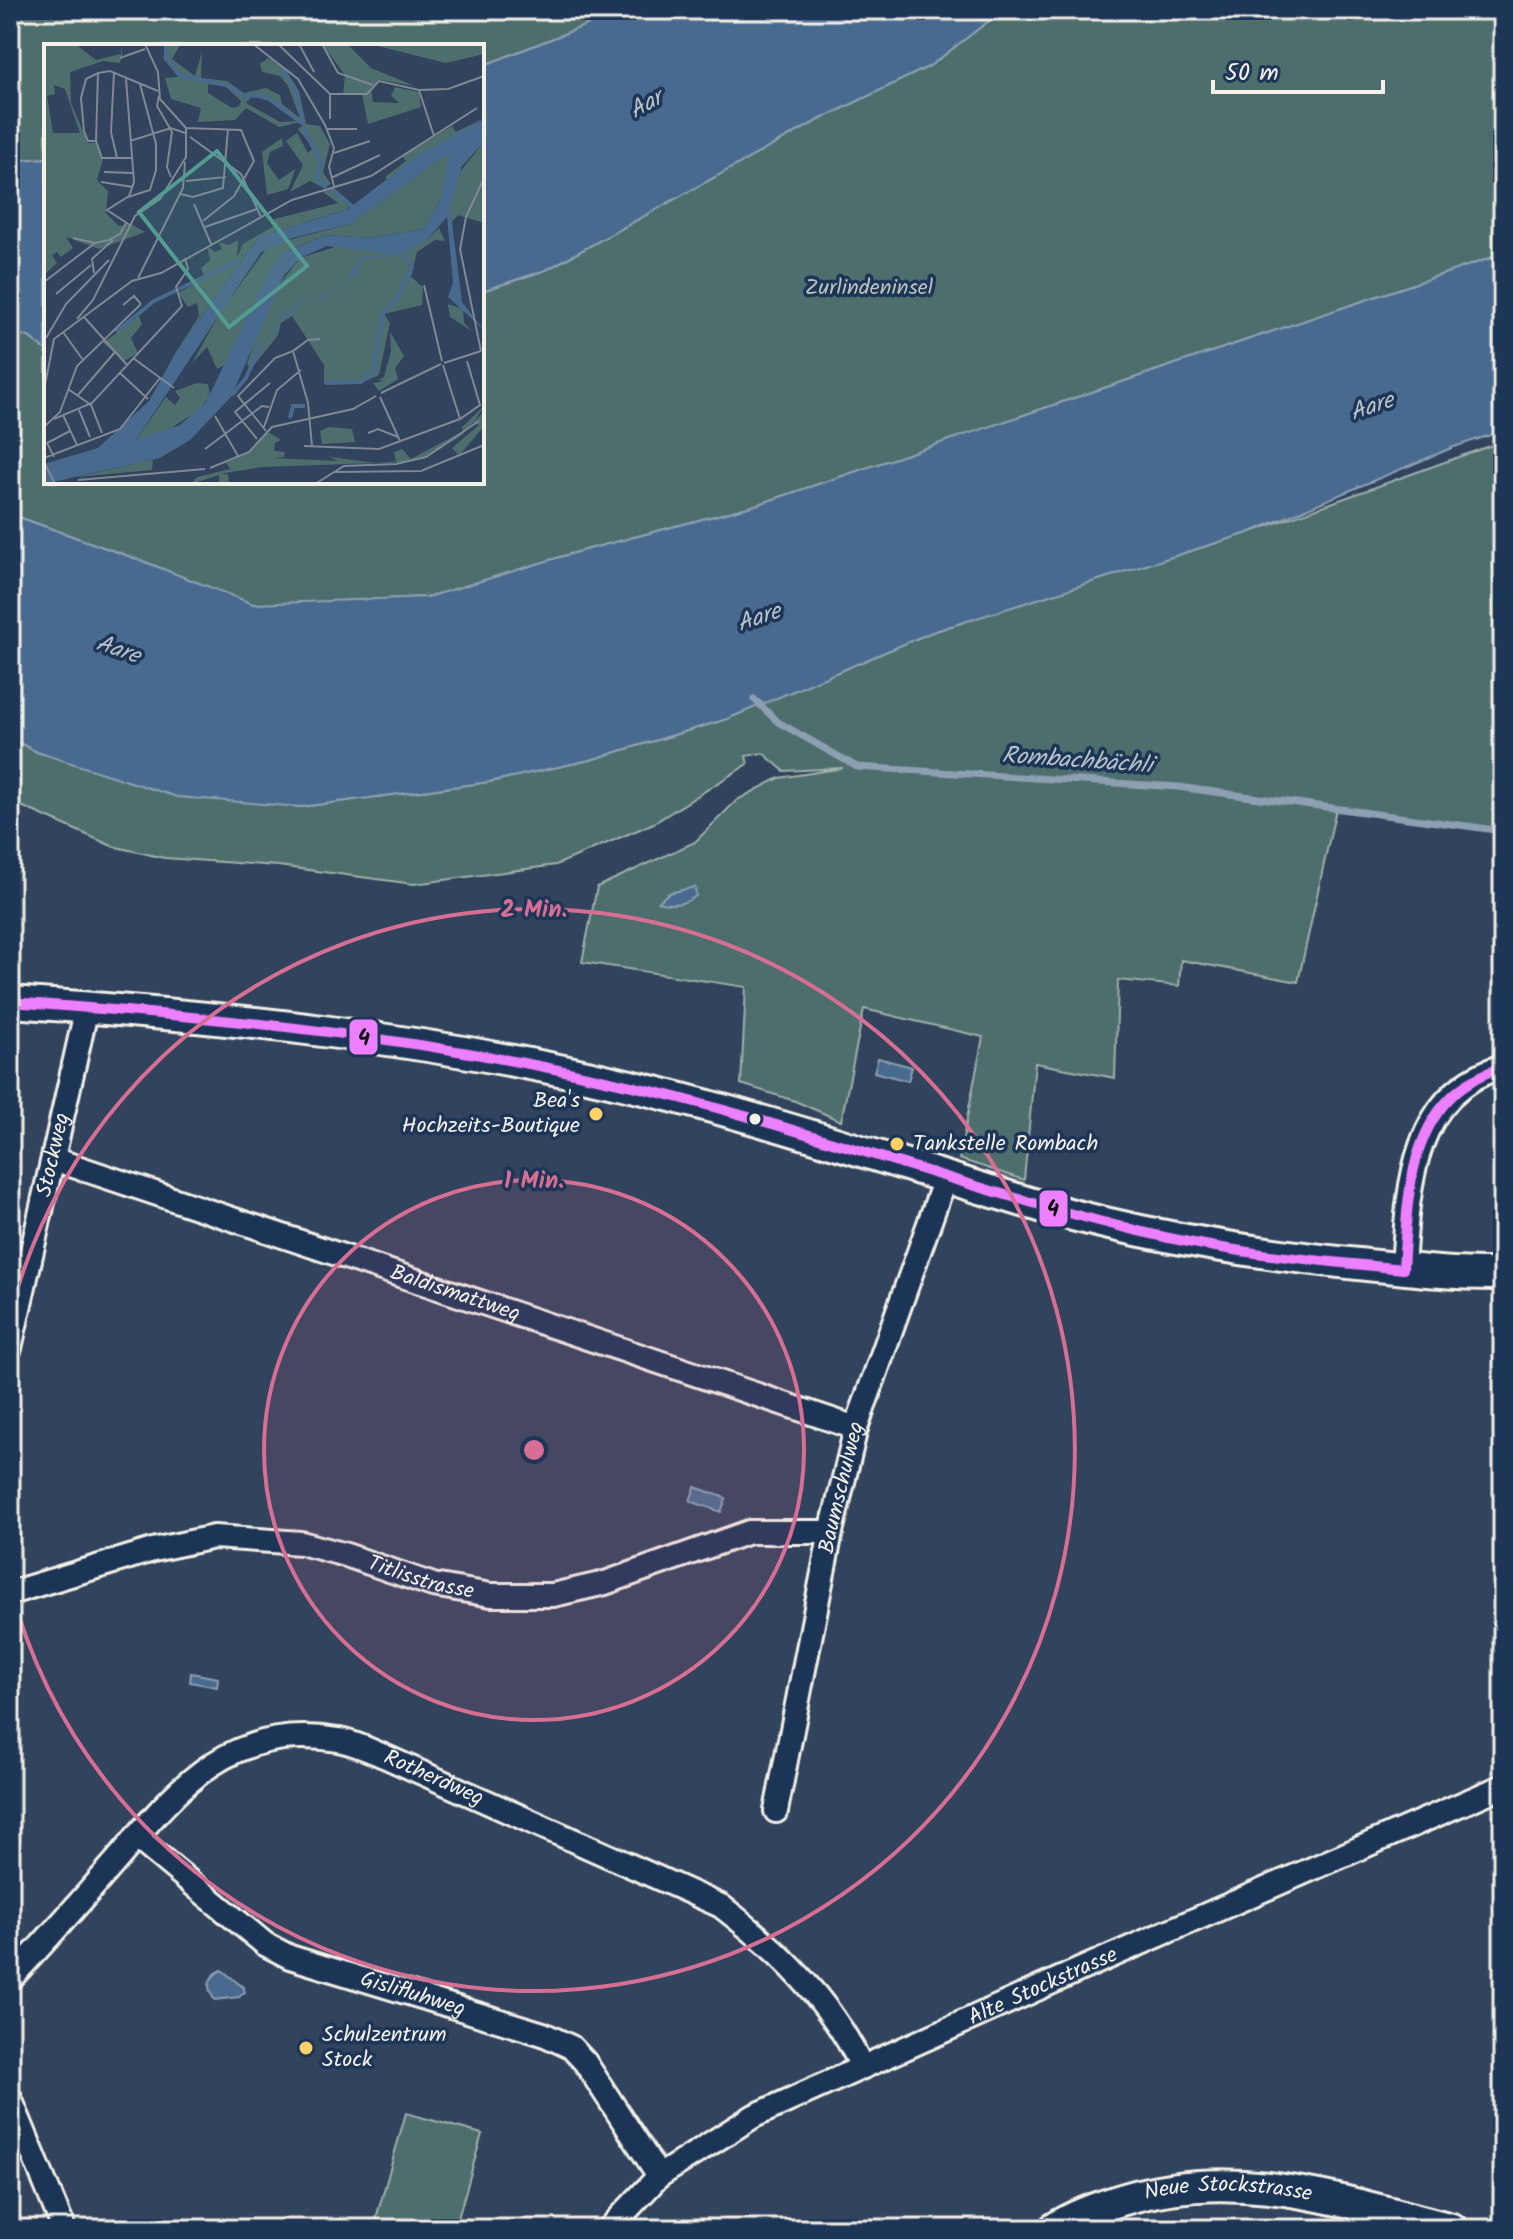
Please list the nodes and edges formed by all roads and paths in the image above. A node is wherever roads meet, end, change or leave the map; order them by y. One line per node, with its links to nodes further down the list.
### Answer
1 (10, 1002): 2 (main road)
2 (87, 1007): 4 (street, Stockweg); 5 (main road)
3 (1503, 1066): 6 (street)
4 (53, 1159): 8 (street, Stockweg); 9 (street, Baldismattweg)
5 (946, 1176): 6 (main road); 9 (street, Baumschulweg)
6 (1403, 1269): 7 (main road)
7 (1503, 1274)
8 (10, 1348)
9 (856, 1428): 10 (street, Baumschulweg)
10 (831, 1532): 11 (street, Titlisstrasse); 13 (street, Baumschulweg)
11 (10, 1593)
12 (1503, 1786): 16 (street, Alte Stockstrasse)
13 (776, 1811)
14 (136, 1837): 15 (street, Rotherdweg); 16 (street, Rotherdweg); 18 (street, Gislifluhweg)
15 (10, 1979)
16 (862, 2067): 18 (street, Alte Stockstrasse)
17 (10, 2098): 19 (street)
18 (659, 2176): 20 (street, Alte Stockstrasse)
19 (64, 2229)
20 (609, 2229)
21 (1054, 2229): 22 (main road, Neue Stockstrasse)
22 (1452, 2229)

